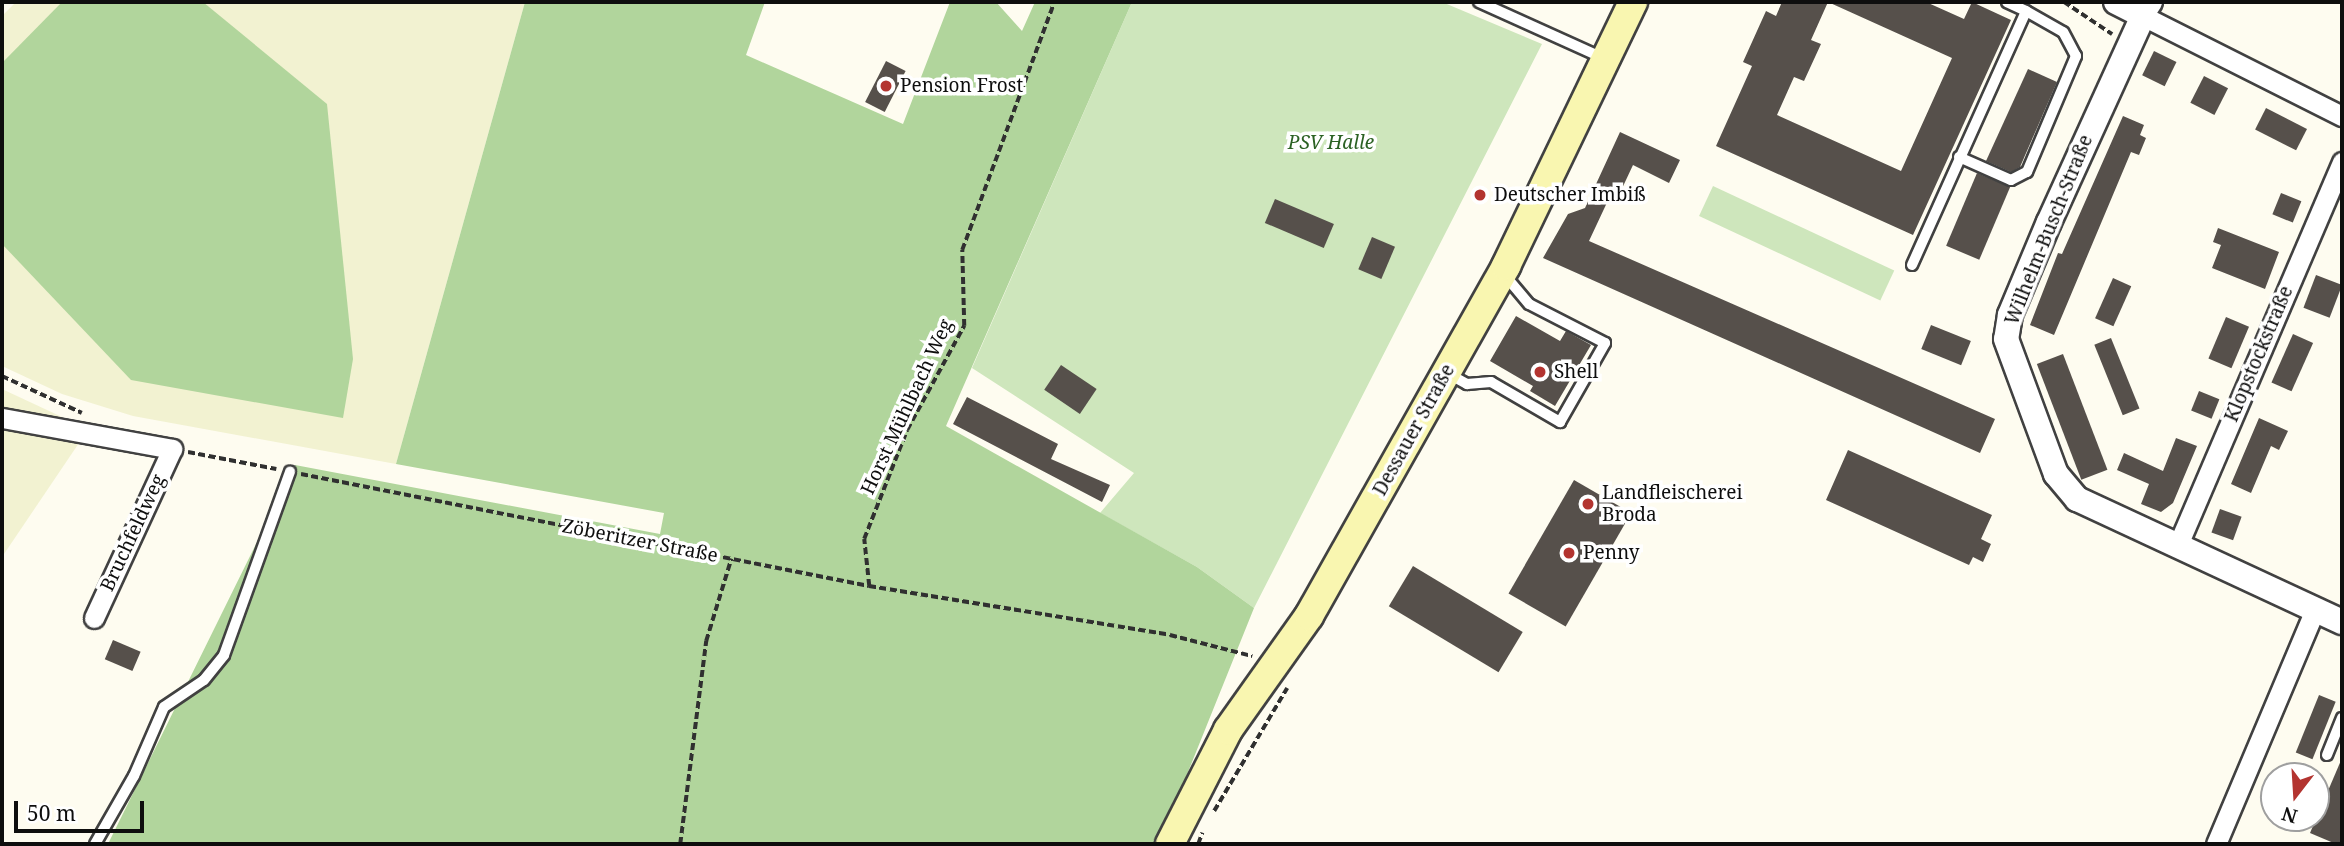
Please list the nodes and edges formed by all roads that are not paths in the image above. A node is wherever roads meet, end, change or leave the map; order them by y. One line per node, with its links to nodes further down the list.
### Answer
1 (1479, 2): 7 (lane)
2 (1633, 2): 7 (main road, Dessauer Straße)
3 (2007, 2): 6 (lane)
4 (2116, 2): 5 (street)
5 (2148, 9): 8 (street); 16 (street, Wilhelm-Busch-Straße)
6 (2026, 10): 9 (lane); 9 (lane)
7 (1607, 60): 12 (main road, Dessauer Straße)
8 (2342, 116)
9 (1959, 157): 11 (lane)
10 (2342, 162): 16 (street, Klopstockstraße)
11 (1912, 265)
12 (1502, 272): 13 (main road, Dessauer Straße); 13 (lane)
13 (1446, 373): 23 (main road, Dessauer Straße)
14 (2, 418): 18 (street, Bruchfeldweg)
15 (290, 472): 22 (lane)
16 (2177, 547): 17 (street, Wilhelm-Busch-Straße)
17 (2315, 610): 19 (street, Wilhelm-Busch-Straße); 24 (street)
18 (94, 618)
19 (2342, 622)
20 (2342, 718): 21 (lane)
21 (2327, 755)
22 (95, 844)
23 (1170, 844)
24 (2216, 844)

